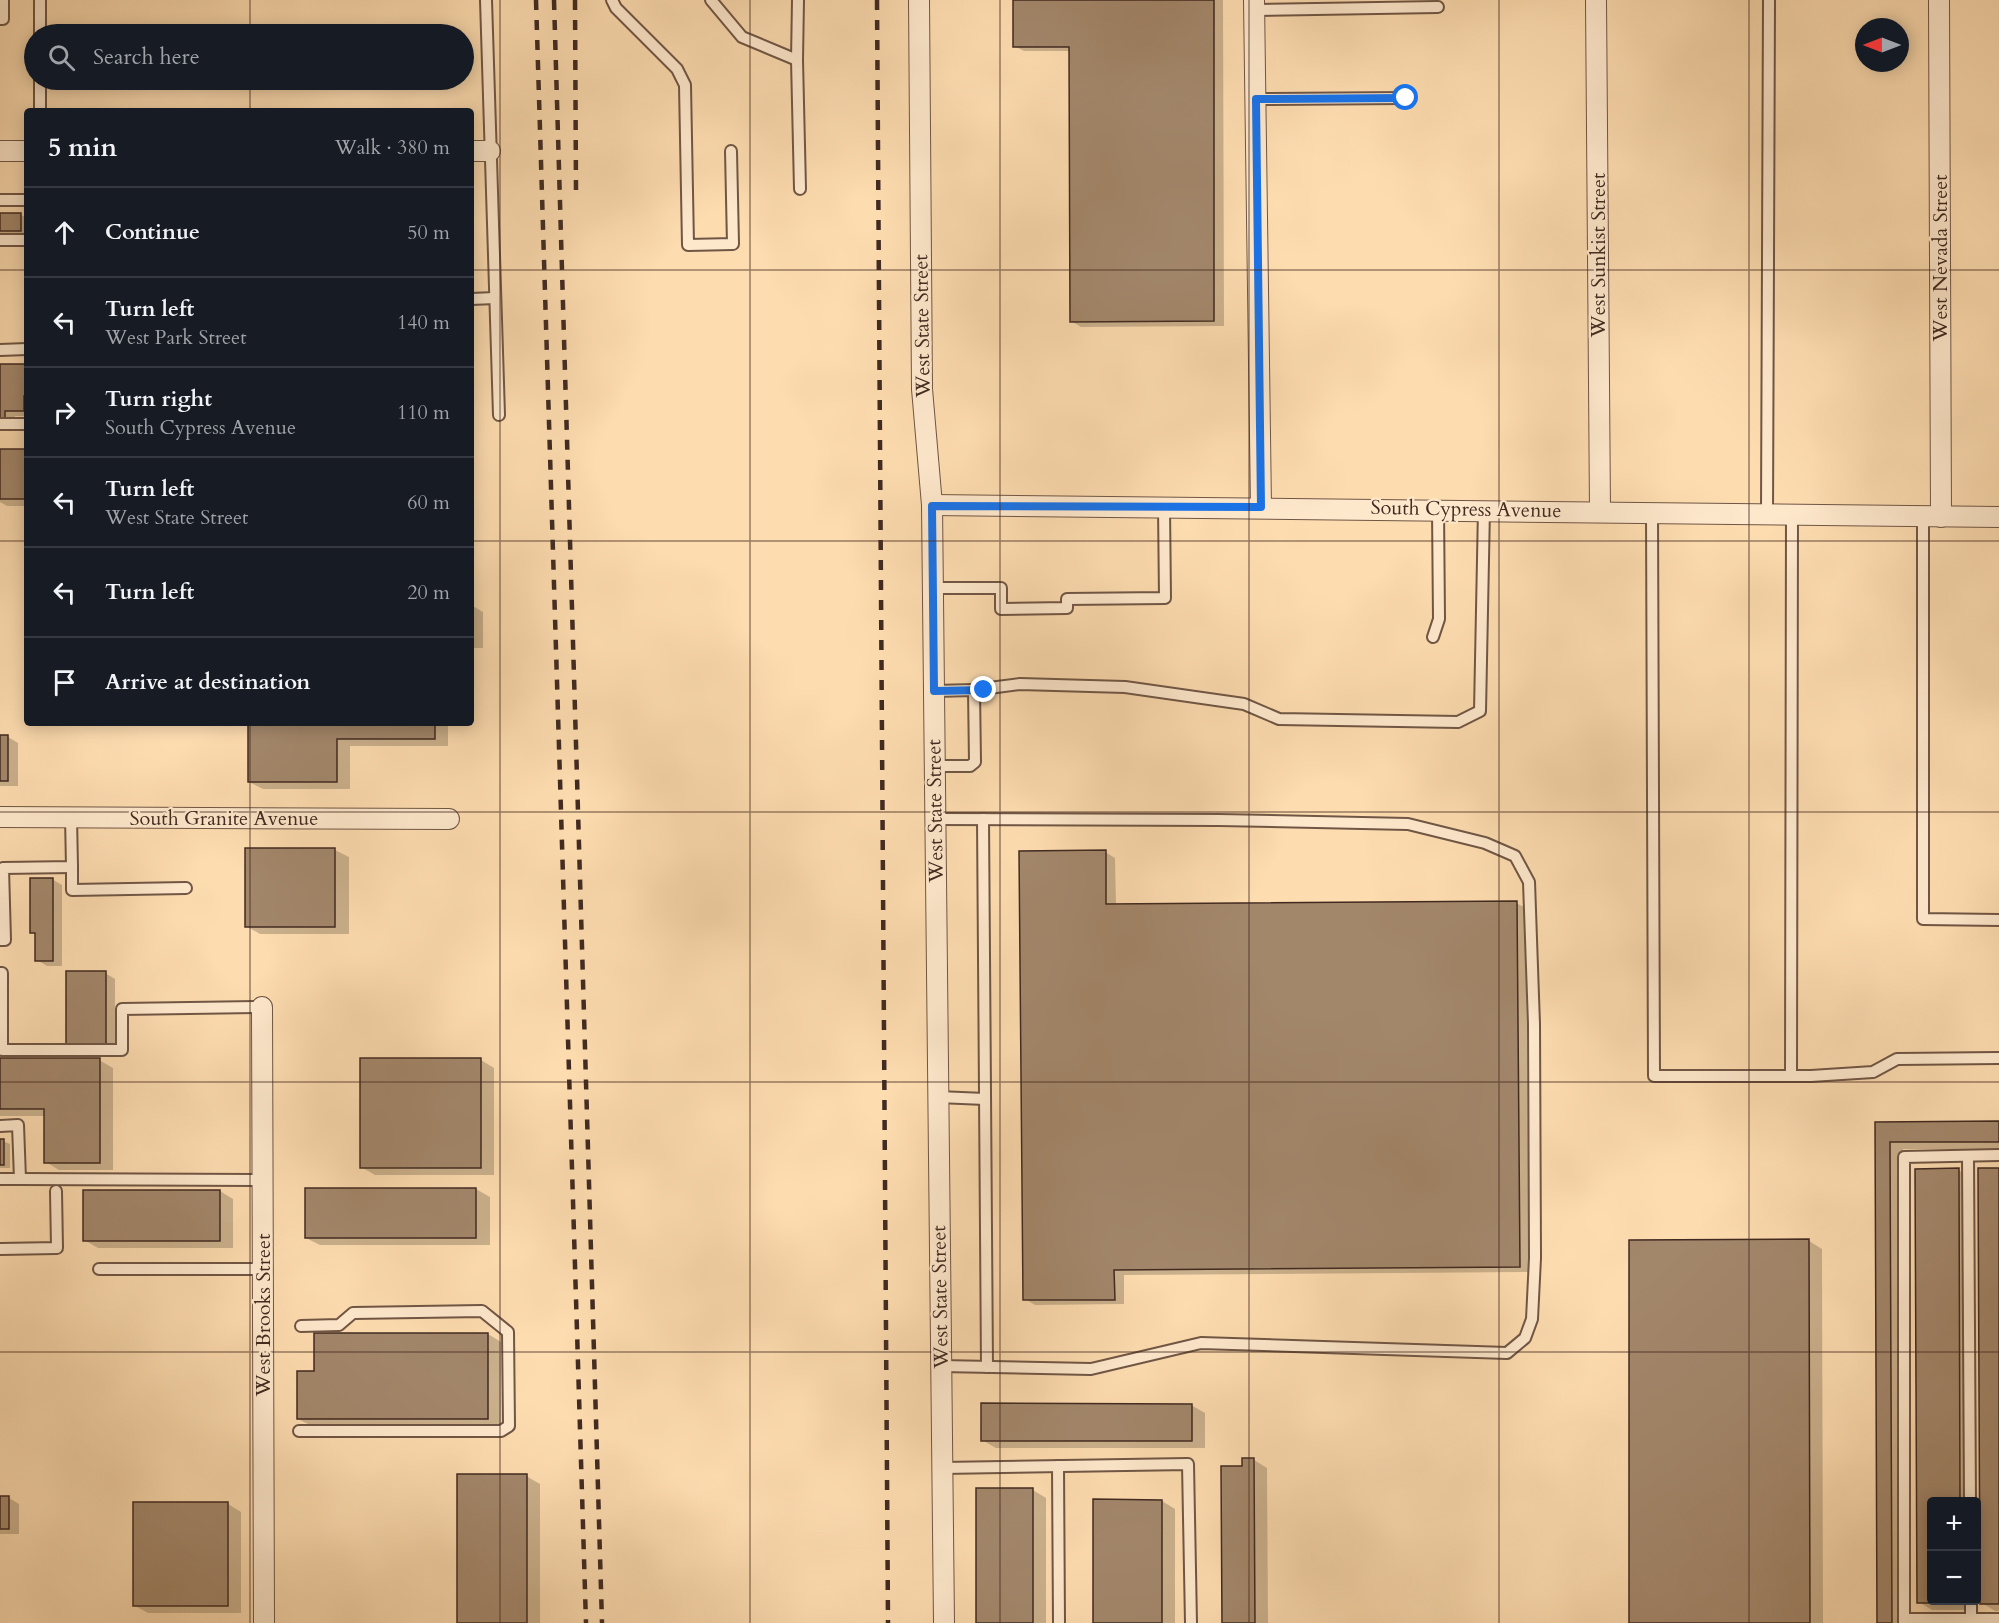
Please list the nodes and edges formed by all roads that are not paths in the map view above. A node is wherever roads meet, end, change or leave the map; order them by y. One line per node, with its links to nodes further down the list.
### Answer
1 (3, 0): 13 (lane)
2 (40, 0): 14 (lane)
3 (486, 0): 22 (lane)
4 (612, 0): 23 (lane)
5 (711, 0): 15 (lane)
6 (798, 0): 15 (lane)
7 (919, 0): 36 (street, West State Street)
8 (1596, 0): 41 (street, West Sunkist Street)
9 (1769, 0): 43 (lane)
10 (1939, 0): 45 (street, West Nevada Street)
11 (1254, 5): 12 (lane); 18 (street)
12 (1438, 7)
13 (0, 19)
14 (40, 24)
15 (796, 60): 24 (lane)
16 (40, 90): 19 (lane)
17 (1406, 98): 18 (lane)
18 (1256, 99): 38 (street)
19 (40, 108)
20 (0, 151): 21 (street)
21 (24, 151)
22 (481, 151): 30 (lane)
23 (731, 151)
24 (800, 189)
25 (0, 200): 26 (lane)
26 (24, 200)
27 (0, 240): 28 (lane)
28 (24, 240)
29 (474, 298): 30 (lane)
30 (495, 298): 33 (lane)
31 (24, 349): 32 (lane)
32 (0, 350)
33 (499, 415)
34 (0, 424): 35 (lane)
35 (24, 424)
36 (932, 506): 37 (street, South Cypress Avenue); 47 (street, West State Street)
37 (1164, 507): 38 (street, South Cypress Avenue); 47 (lane)
38 (1261, 507): 39 (street, South Cypress Avenue)
39 (1438, 509): 40 (street, South Cypress Avenue); 48 (lane)
40 (1484, 509): 41 (street, South Cypress Avenue); 49 (lane)
41 (1600, 511): 42 (street, South Cypress Avenue)
42 (1652, 512): 43 (street, South Cypress Avenue); 65 (lane)
43 (1767, 514): 44 (street, South Cypress Avenue)
44 (1792, 514): 45 (street, South Cypress Avenue); 65 (lane)
45 (1932, 517): 46 (street, South Cypress Avenue); 60 (lane)
46 (1999, 517)
47 (933, 588): 50 (street, West State Street)
48 (1433, 637)
49 (974, 690): 50 (lane); 51 (lane)
50 (934, 691): 51 (street, West State Street)
51 (935, 765): 55 (street, West State Street)
52 (0, 817): 53 (street, South Granite Avenue)
53 (71, 817): 54 (street, South Granite Avenue); 57 (lane)
54 (449, 819)
55 (935, 819): 56 (lane); 66 (street, West State Street)
56 (983, 819): 67 (lane); 80 (lane)
57 (72, 867): 58 (lane); 59 (lane)
58 (2, 868): 61 (lane)
59 (186, 888)
60 (1999, 920)
61 (0, 940)
62 (0, 974): 63 (lane)
63 (262, 1007): 73 (street, West Brooks Street)
64 (1999, 1058): 65 (lane)
65 (1791, 1076)
66 (938, 1097): 67 (lane); 79 (street, West State Street)
67 (985, 1099): 80 (lane)
68 (0, 1126): 72 (lane)
69 (1999, 1155): 70 (lane)
70 (1968, 1156): 84 (lane); 88 (lane)
71 (0, 1179): 72 (lane)
72 (20, 1179): 73 (lane)
73 (263, 1180): 77 (street, West Brooks Street)
74 (56, 1191): 75 (lane)
75 (0, 1250)
76 (99, 1269): 77 (lane)
77 (263, 1269): 89 (street, West Brooks Street)
78 (301, 1326): 81 (lane)
79 (941, 1366): 80 (lane); 83 (street, West State Street)
80 (987, 1367)
81 (299, 1431)
82 (1058, 1466): 83 (lane); 91 (lane); 92 (lane)
83 (942, 1467): 90 (street, West State Street)
84 (1970, 1497)
85 (1971, 1605): 86 (lane)
86 (1971, 1619): 87 (lane); 88 (lane)
87 (1999, 1619)
88 (1904, 1621)
89 (264, 1623)
90 (944, 1623)
91 (1059, 1623)
92 (1191, 1623)

